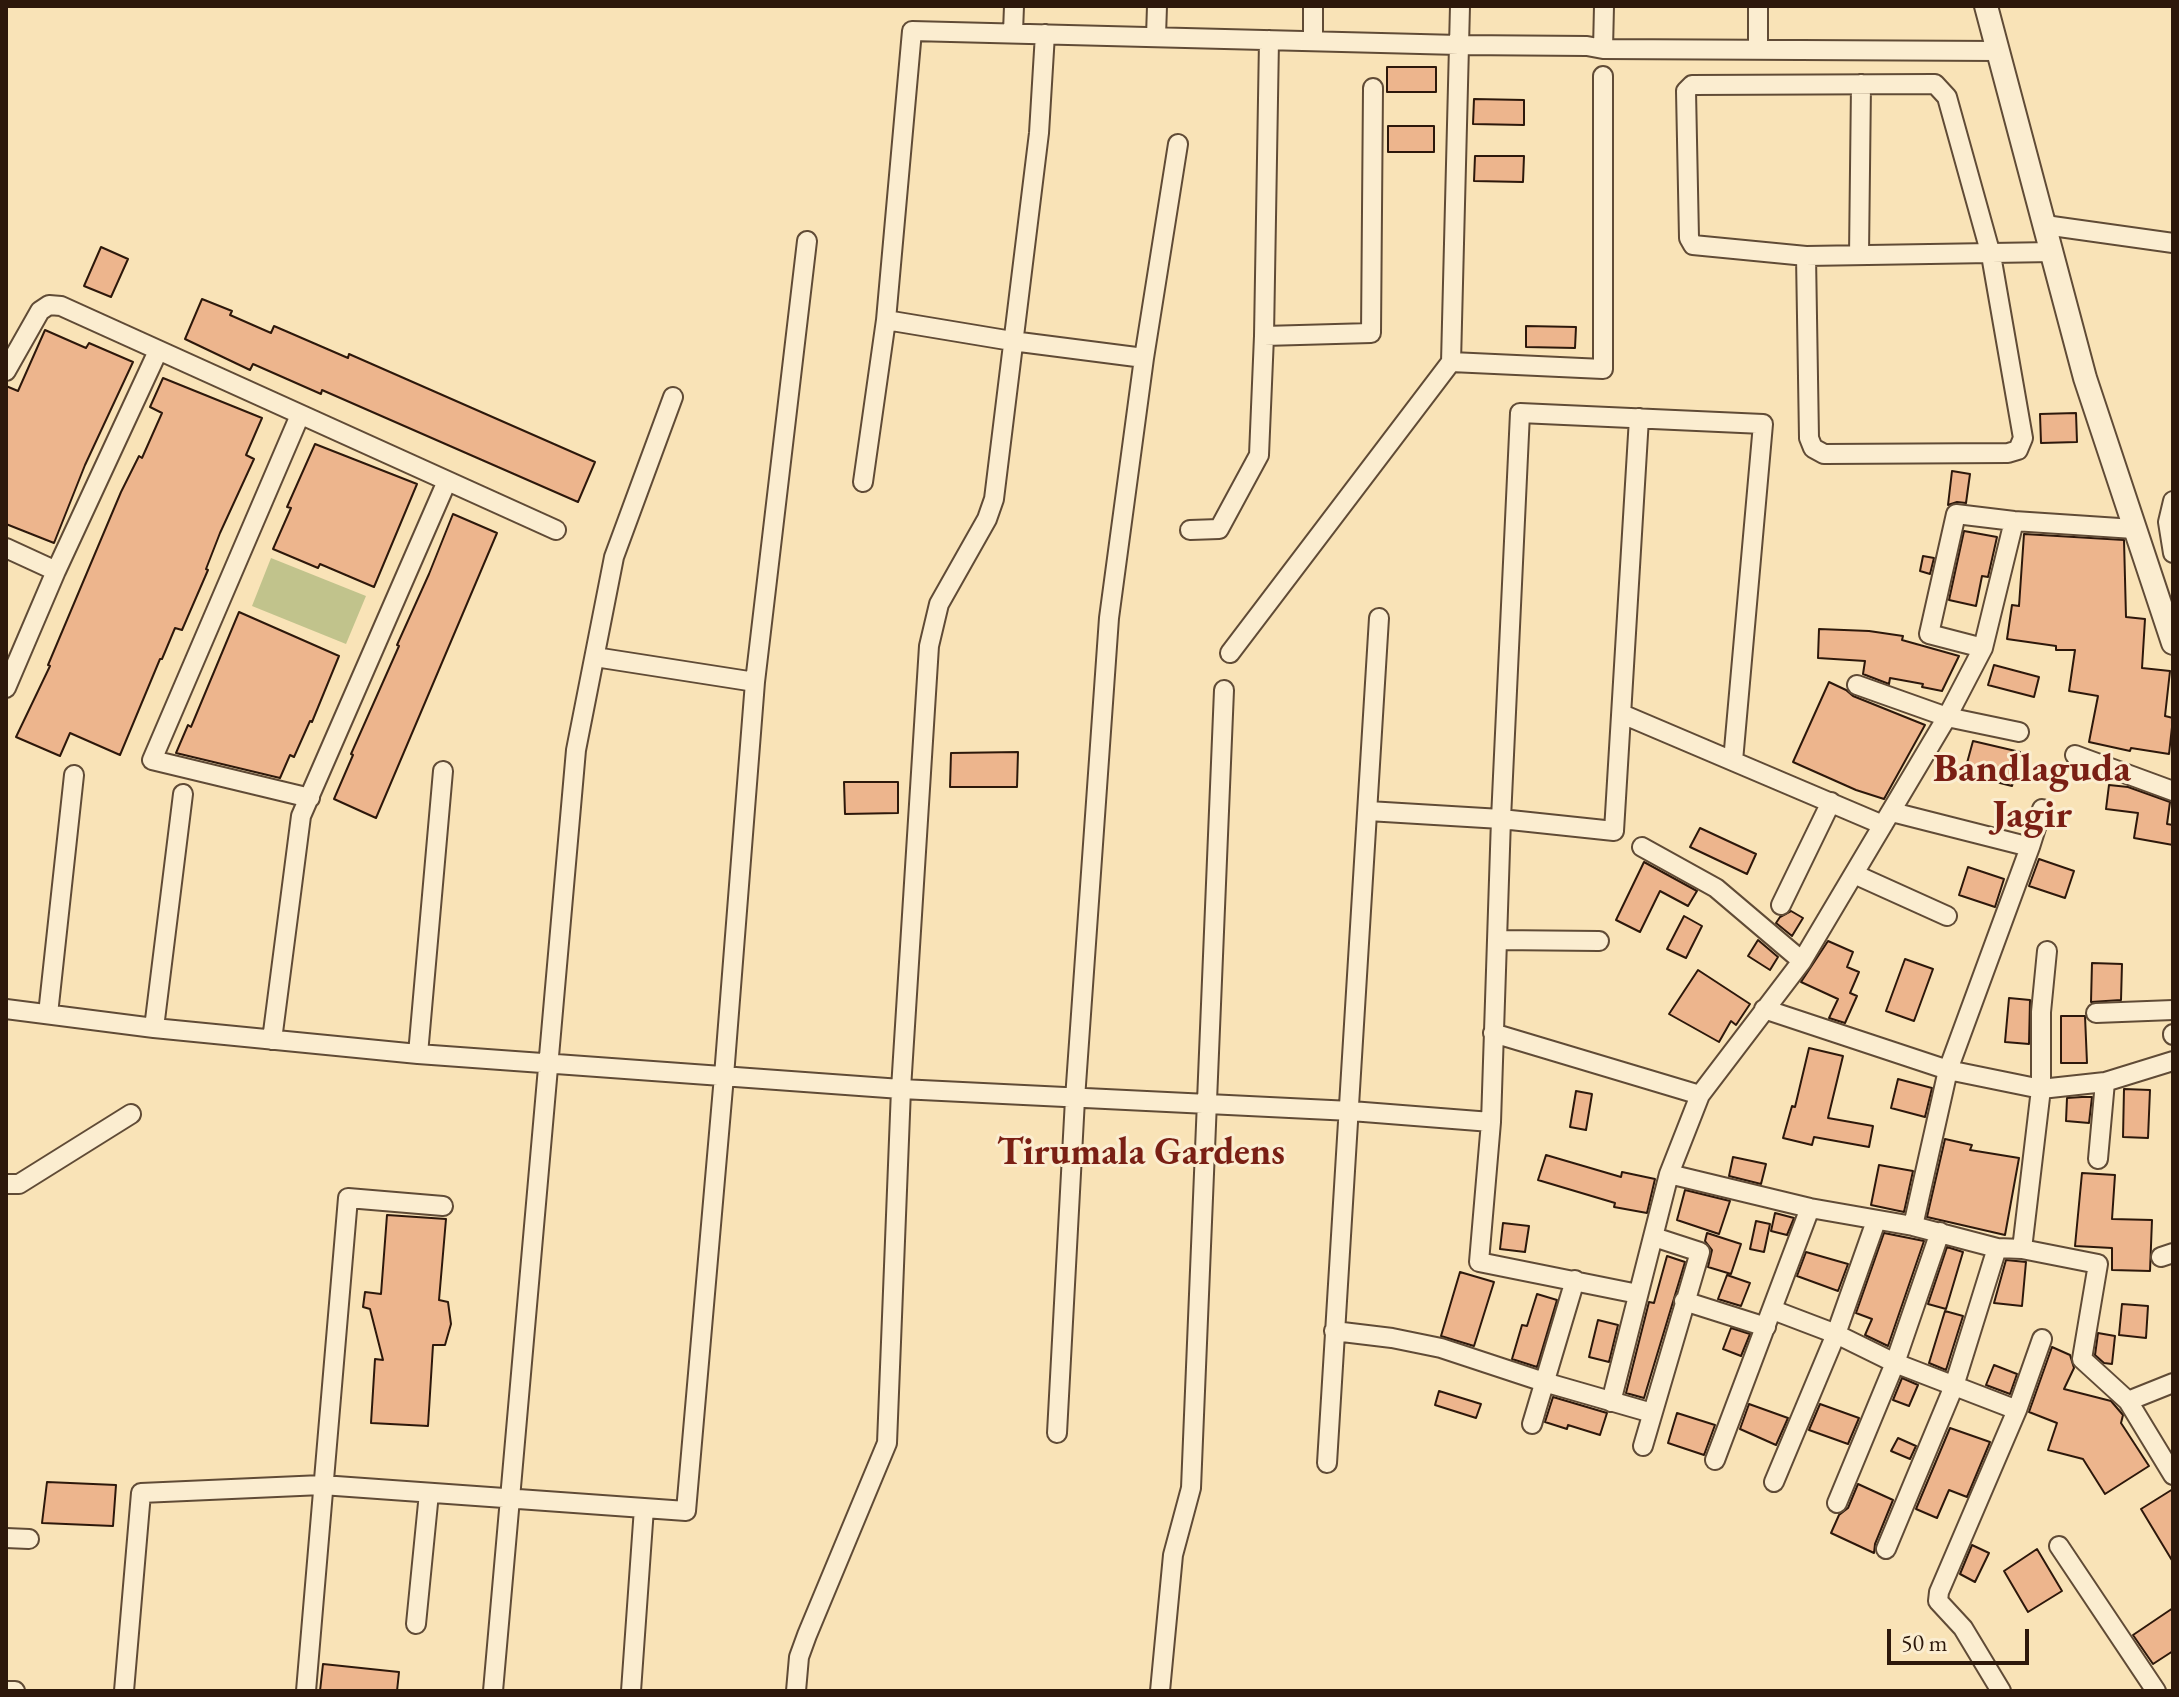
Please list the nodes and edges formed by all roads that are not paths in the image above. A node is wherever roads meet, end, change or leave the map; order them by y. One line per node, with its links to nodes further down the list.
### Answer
1 (1014, 6): 8 (street)
2 (1157, 6): 10 (street)
3 (1313, 6): 12 (street)
4 (1460, 6): 13 (street)
5 (1604, 6): 14 (street)
6 (1758, 6): 15 (street)
7 (1986, 6): 16 (street)
8 (1013, 32): 9 (street); 28 (street)
9 (1045, 34): 10 (street); 30 (street)
10 (1156, 36): 11 (street)
11 (1269, 40): 12 (street); 29 (street)
12 (1313, 41): 13 (street)
13 (1459, 45): 14 (street); 33 (street)
14 (1603, 49): 15 (street)
15 (1758, 49): 16 (street)
16 (1998, 51): 21 (street)
17 (1603, 76): 33 (street)
18 (1861, 84): 25 (street); 26 (street); 27 (street)
19 (1373, 88): 29 (street)
20 (1178, 144): 32 (street)
21 (2045, 225): 23 (street); 24 (street)
22 (807, 241): 53 (street)
23 (2173, 243)
24 (2053, 252): 26 (street); 42 (street)
25 (1859, 255): 26 (street); 27 (street)
26 (1991, 255): 27 (street)
27 (1806, 256)
28 (886, 320): 30 (street); 39 (street)
29 (1264, 336): 44 (street)
30 (1012, 341): 32 (street); 95 (street)
31 (158, 351): 34 (street); 36 (street); 47 (street)
32 (1144, 358): 98 (street)
33 (1451, 362): 51 (street)
34 (6, 371)
35 (673, 397): 52 (street)
36 (300, 415): 38 (street); 66 (street)
37 (1639, 418): 57 (street); 61 (street); 71 (street)
38 (447, 481): 43 (street); 66 (street)
39 (863, 482)
40 (2173, 501): 46 (street)
41 (2014, 521): 42 (street); 50 (street); 50 (street)
42 (2134, 529): 49 (street)
43 (556, 530)
44 (1190, 530)
45 (6, 548): 47 (street)
46 (2173, 553)
47 (56, 571): 55 (street)
48 (1379, 618): 69 (street)
49 (2172, 635)
50 (1983, 648): 58 (street)
51 (1230, 653)
52 (595, 657): 53 (street); 91 (street)
53 (755, 682): 93 (street)
54 (1857, 685): 58 (street)
55 (6, 688)
56 (1224, 690): 99 (street)
57 (1622, 714): 61 (street); 71 (street)
58 (1947, 717): 59 (street); 70 (street)
59 (2019, 732)
60 (2075, 755): 64 (street)
61 (1733, 761): 67 (street)
62 (443, 771): 89 (street)
63 (74, 775): 85 (street)
64 (2173, 791)
65 (183, 794): 86 (street)
66 (310, 798): 88 (street)
67 (1831, 802): 70 (street); 75 (street)
68 (2042, 809): 73 (street)
69 (1368, 811): 71 (street); 100 (street)
70 (1887, 818): 73 (street); 74 (street)
71 (1501, 819): 77 (street)
72 (1642, 847): 80 (street)
73 (2030, 847): 92 (street)
74 (1854, 874): 76 (street); 80 (street)
75 (1781, 905)
76 (1947, 916)
77 (1497, 940): 78 (street); 87 (street)
78 (1599, 941)
79 (2047, 951): 96 (street)
80 (1802, 961): 82 (street)
81 (6, 1009): 85 (street)
82 (1764, 1009): 92 (street); 97 (street)
83 (2173, 1010): 84 (street)
84 (2096, 1013)
85 (48, 1014): 86 (street)
86 (154, 1028): 88 (street)
87 (1493, 1033): 97 (street); 102 (street)
88 (272, 1040): 89 (street)
89 (418, 1054): 91 (street)
90 (2173, 1061): 94 (street)
91 (547, 1063): 93 (street); 138 (street)
92 (1948, 1070): 96 (street); 109 (street)
93 (724, 1076): 95 (street); 140 (street)
94 (2105, 1082): 96 (street); 103 (street)
95 (901, 1089): 98 (street); 152 (street)
96 (2041, 1089): 113 (street)
97 (1700, 1095): 104 (street)
98 (1075, 1099): 99 (street); 130 (street)
99 (1208, 1104): 100 (street); 153 (street)
100 (1351, 1111): 102 (street); 118 (street)
101 (131, 1114): 105 (street)
102 (1491, 1122): 114 (street)
103 (2098, 1159)
104 (1669, 1174): 107 (street); 111 (street)
105 (6, 1184)
106 (443, 1206): 136 (street)
107 (1810, 1208): 108 (street); 117 (street)
108 (1876, 1221): 109 (street); 119 (street)
109 (1913, 1226): 110 (street)
110 (1940, 1232): 112 (street); 121 (street)
111 (1654, 1237): 115 (street); 116 (street)
112 (1997, 1248): 113 (street); 124 (street)
113 (2022, 1249): 125 (street)
114 (1575, 1280): 115 (street); 122 (street)
115 (1638, 1294): 126 (street)
116 (1684, 1301): 117 (street); 128 (street)
117 (1770, 1319): 119 (street); 132 (street)
118 (1334, 1331): 122 (street); 133 (street)
119 (1836, 1334): 121 (street); 135 (street)
120 (2042, 1339): 127 (street)
121 (1895, 1363): 124 (street); 139 (street)
122 (1544, 1382): 126 (street); 129 (street)
123 (2173, 1383): 125 (street)
124 (1954, 1386): 127 (street); 144 (street)
125 (2128, 1401): 134 (street)
126 (1611, 1402): 128 (street)
127 (2017, 1410): 154 (street)
128 (1652, 1413): 131 (street)
129 (1532, 1424)
130 (1057, 1433)
131 (1643, 1446)
132 (1715, 1460)
133 (1327, 1463)
134 (2173, 1475)
135 (1774, 1482)
136 (322, 1485): 137 (street); 148 (street); 149 (street)
137 (429, 1493): 138 (street); 145 (street)
138 (509, 1498): 140 (street); 150 (street)
139 (1837, 1503)
140 (644, 1508): 151 (street)
141 (6, 1538): 142 (street)
142 (29, 1539)
143 (2059, 1546): 155 (street)
144 (1886, 1549)
145 (416, 1624)
146 (6, 1691): 147 (street)
147 (15, 1691)
148 (124, 1691)
149 (306, 1691)
150 (493, 1691)
151 (631, 1691)
152 (796, 1691)
153 (1160, 1691)
154 (2001, 1691)
155 (2156, 1691)

